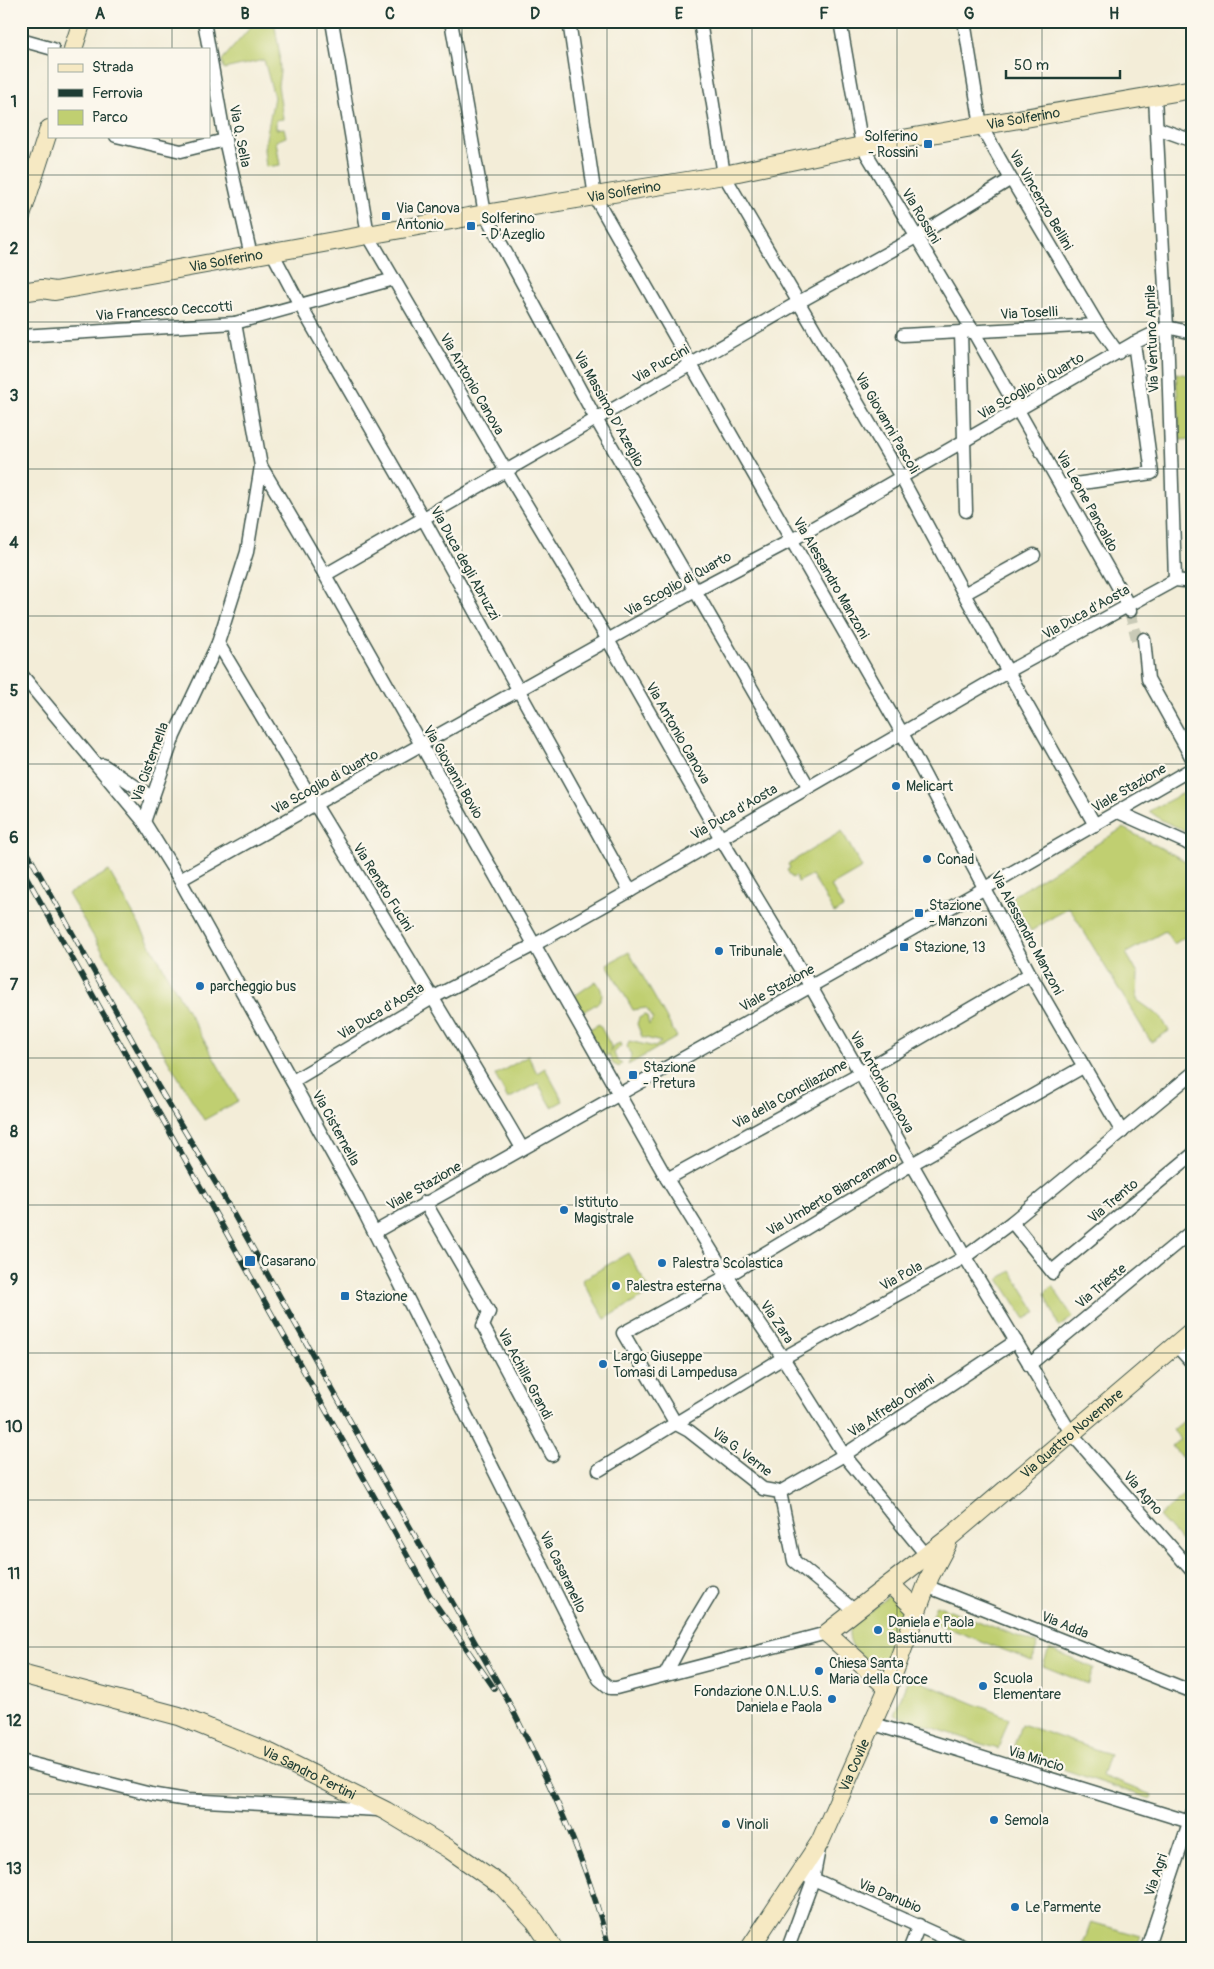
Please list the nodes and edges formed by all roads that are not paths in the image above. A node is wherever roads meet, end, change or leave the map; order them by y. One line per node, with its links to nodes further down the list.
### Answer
1 (82, 21): 11 (street)
2 (204, 21): 12 (street, Via Q. Sella)
3 (332, 21): 28 (street, Via Antonio Canova)
4 (451, 21): 26 (street, Via Massimo D'Azeglio)
5 (570, 21): 25 (street, Via Alessandro Manzoni)
6 (700, 21): 23 (street, Via Giovanni Pascoli)
7 (840, 21): 22 (street, Via Rossini)
8 (964, 21): 16 (street, Via Vincenzo Bellini)
9 (21, 40): 10 (street)
10 (49, 48)
11 (73, 48)
12 (209, 48)
13 (210, 55): 20 (street, Via Q. Sella)
14 (1192, 86): 15 (street, Via Solferino)
15 (1154, 97): 16 (street, Via Solferino); 17 (street, Via Ventuno Aprile)
16 (981, 126): 22 (street, Via Solferino); 24 (street, Via Vincenzo Bellini)
17 (1157, 128): 21 (street); 40 (street, Via Ventuno Aprile)
18 (48, 132): 27 (street)
19 (125, 138): 20 (street)
20 (225, 140): 31 (street, Via Q. Sella)
21 (1193, 141)
22 (862, 146): 23 (street, Via Solferino); 29 (street, Via Rossini)
23 (724, 175): 25 (street, Via Solferino); 35 (street, Via Giovanni Pascoli)
24 (1011, 179): 29 (street, Via Puccini); 39 (street, Via Vincenzo Bellini)
25 (595, 197): 26 (street, Via Solferino); 47 (street, Via Alessandro Manzoni)
26 (485, 214): 28 (street, Via Solferino); 49 (street, Via Massimo D'Azeglio)
27 (21, 216)
28 (368, 235): 30 (street, Via Solferino); 32 (street, Via Antonio Canova)
29 (916, 237): 35 (street, Via Puccini); 41 (street, Via Rossini)
30 (272, 252): 31 (street, Via Solferino); 37 (street, Via Duca degli Abruzzi)
31 (251, 256): 33 (street, Via Solferino)
32 (394, 279): 37 (street, Via Francesco Ceccotti); 52 (street, Via Antonio Canova)
33 (55, 291): 34 (street, Via Solferino); 36 (street, Via Solferino)
34 (21, 292)
35 (799, 302): 47 (street, Via Puccini); 53 (street, Via Giovanni Pascoli)
36 (21, 304)
37 (300, 305): 38 (street, Via Francesco Ceccotti); 56 (street, Via Duca degli Abruzzi)
38 (236, 323): 44 (street, Via Francesco Ceccotti); 51 (street, Via Cisternella)
39 (1098, 325): 41 (street, Via Toselli); 46 (street, Via Vincenzo Bellini)
40 (1167, 326): 42 (street); 45 (street, Via Scoglio di Quarto); 60 (street, Via Ventuno Aprile)
41 (967, 331): 43 (street, Via Toselli); 48 (street, Via Rossini); 50 (street)
42 (1193, 332)
43 (903, 335)
44 (21, 336)
45 (1134, 344): 46 (street, Via Scoglio di Quarto); 54 (street)
46 (1118, 353): 48 (street, Via Scoglio di Quarto)
47 (690, 364): 49 (street, Via Puccini); 57 (street, Via Alessandro Manzoni)
48 (1019, 411): 50 (street, Via Scoglio di Quarto); 54 (street, Via Leone Pancaldo)
49 (596, 419): 52 (street, Via Puccini); 62 (street, Via Massimo D'Azeglio)
50 (964, 441): 53 (street, Via Scoglio di Quarto); 55 (street)
51 (261, 466): 59 (street, Via Giovanni Bovio); 67 (street, Via Cisternella)
52 (506, 471): 56 (street, Via Puccini); 65 (street, Via Antonio Canova)
53 (901, 477): 57 (street, Via Scoglio di Quarto); 63 (street, Via Giovanni Pascoli)
54 (1061, 486): 64 (street, Via Leone Pancaldo)
55 (966, 511)
56 (423, 518): 59 (street, Via Puccini); 70 (street, Via Duca degli Abruzzi)
57 (792, 540): 62 (street, Via Scoglio di Quarto); 71 (street, Via Alessandro Manzoni)
58 (1034, 555): 63 (street)
59 (326, 575): 72 (street, Via Giovanni Bovio)
60 (1175, 580): 61 (street); 64 (street, Via Duca d'Aosta)
61 (1193, 582)
62 (695, 591): 65 (street, Via Scoglio di Quarto); 76 (street, Via Massimo D'Azeglio)
63 (964, 594): 68 (street, Via Giovanni Pascoli)
64 (1132, 607): 68 (street, Via Duca d'Aosta)
65 (608, 640): 70 (street, Via Scoglio di Quarto); 82 (street, Via Antonio Canova)
66 (1141, 641): 74 (street)
67 (218, 642): 77 (street, Via Cisternella); 78 (street, Via Renato Fucini)
68 (1008, 671): 71 (street, Via Duca d'Aosta); 81 (street, Via Giovanni Pascoli)
69 (21, 674): 73 (street)
70 (519, 690): 72 (street, Via Scoglio di Quarto); 86 (street, Via Duca degli Abruzzi)
71 (902, 733): 76 (street, Via Duca d'Aosta); 85 (street, Via Alessandro Manzoni)
72 (421, 746): 78 (street, Via Scoglio di Quarto); 87 (street, Via Giovanni Bovio)
73 (90, 757): 77 (street); 80 (street)
74 (1193, 760)
75 (1193, 768): 79 (street, Viale Stazione)
76 (808, 786): 82 (street, Via Duca d'Aosta)
77 (153, 798): 80 (street, Via Cisternella)
78 (314, 806): 84 (street, Via Scoglio di Quarto); 90 (street, Via Renato Fucini)
79 (1118, 812): 81 (street, Viale Stazione); 83 (street)
80 (144, 822): 84 (street, Via Cisternella)
81 (1095, 825): 85 (street, Viale Stazione)
82 (720, 837): 86 (street, Via Duca d'Aosta); 89 (street, Via Antonio Canova)
83 (1193, 847)
84 (180, 880): 94 (street, Via Cisternella)
85 (986, 888): 88 (street, Via Alessandro Manzoni); 89 (street, Viale Stazione)
86 (630, 891): 87 (street, Via Duca d'Aosta)
87 (534, 945): 90 (street, Via Duca d'Aosta); 95 (street, Via Giovanni Bovio)
88 (1030, 974): 91 (street, Via Alessandro Manzoni); 92 (street, Via della Conciliazione)
89 (811, 987): 92 (street, Via Antonio Canova); 95 (street, Viale Stazione)
90 (434, 997): 94 (street, Via Duca d'Aosta); 97 (street, Via Renato Fucini)
91 (1083, 1067): 96 (street, Via Alessandro Manzoni); 99 (street, Via Umberto Biancamano)
92 (860, 1073): 99 (street, Via Antonio Canova); 100 (street, Via della Conciliazione)
93 (1193, 1073): 96 (street, Via Pola)
94 (293, 1081): 104 (street, Via Cisternella)
95 (618, 1094): 97 (street, Viale Stazione); 100 (street, Via Zara)
96 (1122, 1132): 102 (street, Via Pola)
97 (522, 1148): 101 (street, Viale Stazione)
98 (1193, 1154): 102 (street, Via Trento)
99 (912, 1164): 105 (street, Via Antonio Canova); 106 (street, Via Umberto Biancamano)
100 (667, 1179): 106 (street, Via Zara)
101 (425, 1202): 104 (street, Viale Stazione); 116 (street, Via Achille Grandi)
102 (1012, 1222): 105 (street, Via Pola)
103 (1193, 1230): 112 (street, Via Trieste)
104 (375, 1232): 130 (street, Via Casaranello)
105 (964, 1257): 109 (street, Via Antonio Canova); 111 (street, Via Pola)
106 (727, 1276): 108 (street, Via Umberto Biancamano); 111 (street, Via Zara)
107 (1193, 1330): 110 (street, Via Quattro Novembre)
108 (623, 1333): 114 (street, Via G. Verne)
109 (1016, 1341): 112 (street, Via Antonio Canova); 117 (street, Via Alfredo Oriani)
110 (1175, 1344): 113 (street); 115 (street, Via Quattro Novembre)
111 (783, 1358): 114 (street, Via Pola); 117 (street, Via Zara)
112 (1029, 1364): 115 (street, Via Antonio Canova)
113 (1193, 1364)
114 (676, 1424): 118 (street, Via Pola); 119 (street, Via G. Verne)
115 (1071, 1433): 120 (street, Via Quattro Novembre); 122 (street, Via Agno)
116 (552, 1455)
117 (844, 1455): 119 (street, Via Alfredo Oriani); 121 (street, Via Zara)
118 (599, 1470)
119 (780, 1492): 127 (street, Via G. Verne)
120 (950, 1537): 121 (street, Via Quattro Novembre); 124 (street, Via Quattro Novembre)
121 (927, 1556): 123 (street, Via Quattro Novembre)
122 (1193, 1572)
123 (890, 1584): 126 (street); 127 (street, Via Quattro Novembre)
124 (926, 1586): 126 (street, Via Quattro Novembre); 132 (street, Via Adda)
125 (712, 1592): 130 (street)
126 (917, 1610): 131 (street, Via Covile)
127 (855, 1611): 128 (street, Via Quattro Novembre)
128 (827, 1633): 130 (street, Via Casaranello); 131 (street)
129 (21, 1674): 135 (street, Via Sandro Pertini)
130 (665, 1675)
131 (888, 1688): 133 (street, Via Covile)
132 (1193, 1692)
133 (871, 1723): 136 (street, Via Mincio); 137 (street, Via Covile)
134 (21, 1761): 135 (street)
135 (386, 1810): 139 (street, Via Sandro Pertini)
136 (1192, 1819): 144 (street, Via Agri)
137 (807, 1876): 138 (street, Via Danubio); 140 (street); 141 (street, Via Covile)
138 (919, 1925): 142 (street); 143 (street, Via Danubio)
139 (553, 1948)
140 (750, 1948)
141 (788, 1948)
142 (910, 1948)
143 (967, 1948)
144 (1147, 1948)

